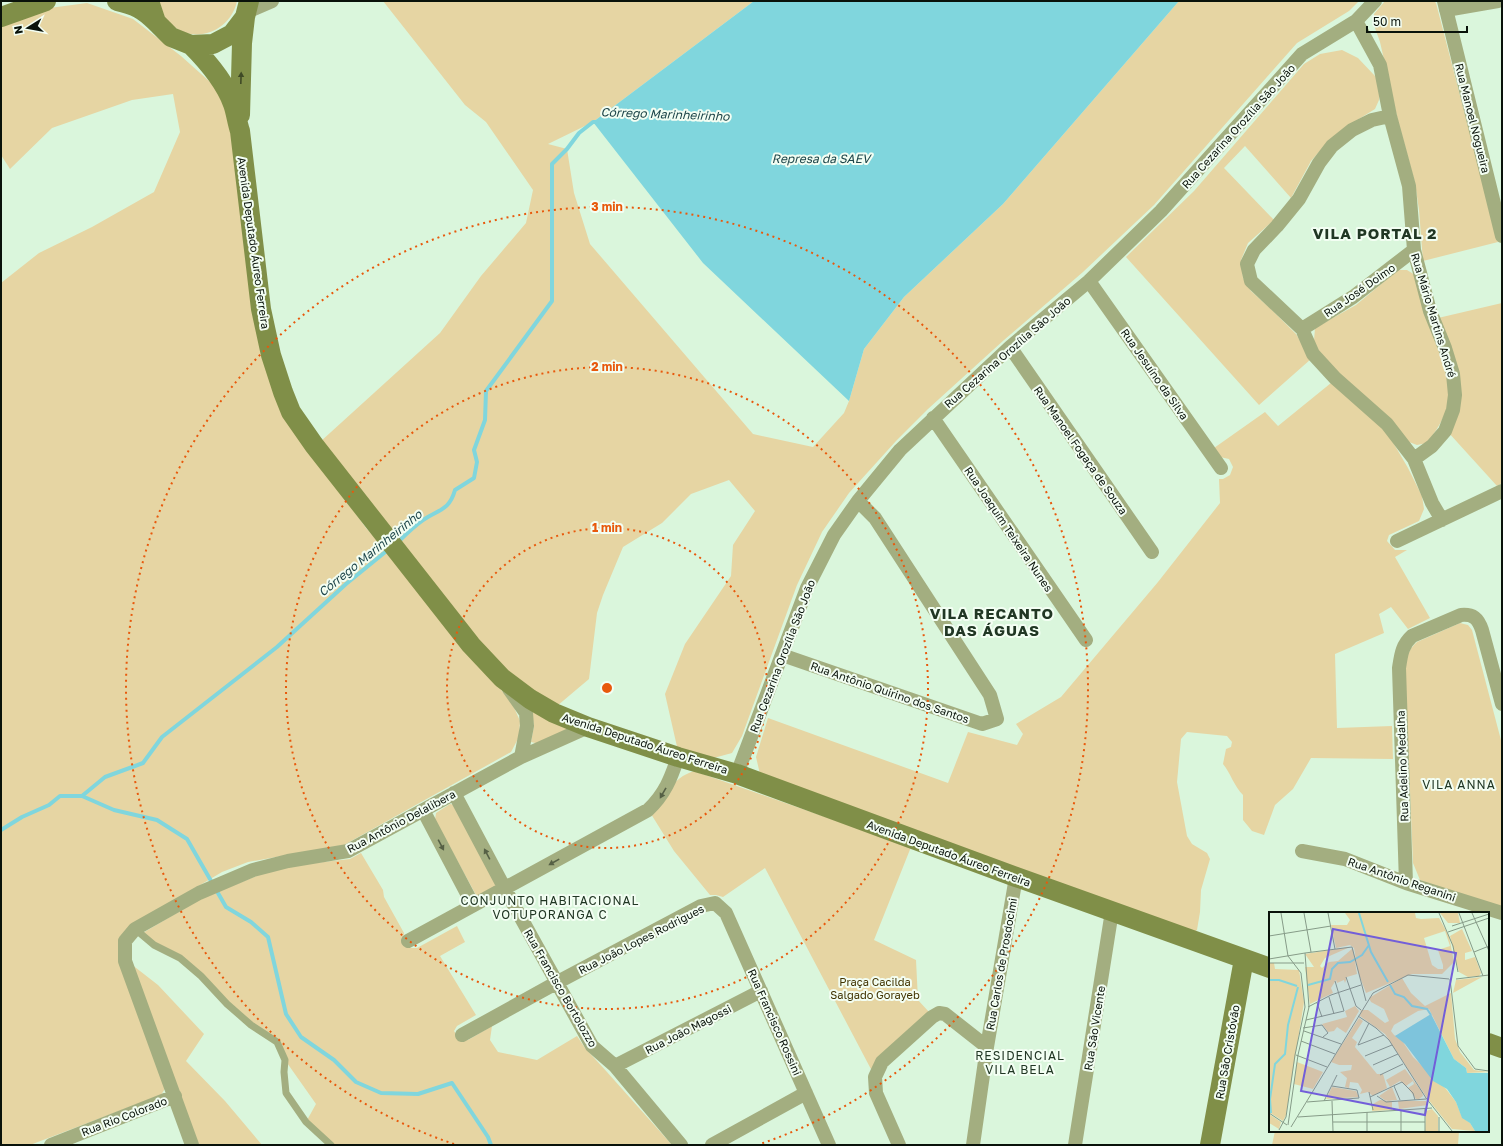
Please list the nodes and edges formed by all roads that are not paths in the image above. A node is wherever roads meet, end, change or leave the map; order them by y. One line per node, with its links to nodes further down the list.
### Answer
1 (59, 1): 7 (main road)
2 (117, 1): 12 (main road)
3 (149, 1): 12 (main road)
4 (272, 1): 9 (street)
5 (1374, 1): 11 (street, Rua Cezarina Orozília São João)
6 (1498, 1): 8 (street)
7 (43, 2): 10 (main road)
8 (1445, 6): 16 (street, Rua Manoel Nogueira)
9 (247, 10): 13 (main road); 15 (main road, Avenida Deputado Áureo Ferreira, one-way to 9)
10 (1, 18)
11 (1356, 21): 14 (street, Rua Mário Martins André); 19 (street, Rua Cezarina Orozília São João)
12 (156, 22): 13 (main road)
13 (191, 45): 15 (main road, Avenida Deputado Áureo Ferreira)
14 (1390, 116): 18 (street, Rua Mário Martins André); 20 (street)
15 (240, 131): 32 (main road, Avenida Deputado Áureo Ferreira)
16 (1500, 220): 17 (street, Rua Manoel Nogueira)
17 (1502, 236)
18 (1414, 250): 20 (street, Rua José Doimo); 23 (street, Rua Mário Martins André)
19 (1089, 281): 21 (street, Rua Cezarina Orozília São João); 24 (street, Rua Jesuíno da Silva)
20 (1302, 329): 23 (street)
21 (1010, 347): 22 (street, Rua Cezarina Orozília São João); 29 (street, Rua Manoel Fogaça de Souza)
22 (933, 418): 26 (street, Rua Cezarina Orozília São João); 30 (street, Rua Joaquim Teixeira Nunes)
23 (1414, 459): 27 (street)
24 (1221, 468)
25 (1502, 491): 27 (street)
26 (858, 501): 31 (street, Rua Cezarina Orozília São João); 31 (street, Rua Antônio Quirino dos Santos)
27 (1442, 520): 28 (street)
28 (1397, 541)
29 (1152, 552)
30 (1086, 640)
31 (782, 655): 37 (street, Rua Cezarina Orozília São João)
32 (502, 678): 34 (main road, Avenida Deputado Áureo Ferreira); 35 (street)
33 (1502, 704): 42 (street, Rua Adelino Medalha)
34 (588, 727): 35 (street, Rua Antônio Delalibera); 36 (main road, Avenida Deputado Áureo Ferreira)
35 (521, 756): 38 (street, Rua Antônio Delalibera)
36 (678, 757): 37 (main road, Avenida Deputado Áureo Ferreira); 43 (street, one-way to 43)
37 (737, 774): 41 (main road, Avenida Deputado Áureo Ferreira)
38 (454, 793): 39 (street, Rua Antônio Delalibera); 43 (street, Rua Francisco Bortolozzo, one-way to 38)
39 (423, 810): 45 (street, one-way to 45); 48 (street, Rua Antônio Delalibera)
40 (1302, 851): 42 (street, Rua Antônio Reganini)
41 (1016, 877): 46 (main road, Avenida Deputado Áureo Ferreira); 56 (street, Rua Carlos de Prosdocimi)
42 (1406, 883): 47 (street, Rua Antônio Reganini)
43 (505, 889): 45 (street); 52 (street, Rua Francisco Bortolozzo)
44 (715, 903): 52 (street, Rua João Lopes Rodrigues); 53 (street, Rua Francisco Rossini)
45 (473, 905): 49 (street)
46 (1112, 912): 50 (main road, Avenida Deputado Áureo Ferreira); 69 (street, Rua São Vicente)
47 (1502, 913)
48 (136, 929): 60 (street, Rua Antônio Delalibera); 63 (lane)
49 (408, 941)
50 (1244, 959): 51 (main road, Avenida Deputado Áureo Ferreira); 70 (main road, Rua São Cristóvão)
51 (1269, 968)
52 (556, 983): 54 (street, Rua João Lopes Rodrigues); 58 (street, Rua Francisco Bortolozzo)
53 (761, 991): 58 (street, Rua João Magossi); 59 (street, Rua Francisco Rossini)
54 (462, 1035)
55 (1489, 1043): 57 (main road)
56 (987, 1047): 67 (street); 68 (street, Rua Carlos de Prosdocimi)
57 (1502, 1048)
58 (615, 1066): 64 (street, Rua Francisco Bortolozzo)
59 (806, 1093): 65 (street); 66 (street, Rua Francisco Rossini)
60 (175, 1096): 61 (street, Rua Rio Colorado); 62 (street)
61 (50, 1145)
62 (192, 1145)
63 (331, 1145)
64 (681, 1145)
65 (712, 1145)
66 (829, 1145)
67 (899, 1145)
68 (973, 1145)
69 (1075, 1145)
70 (1210, 1145)

